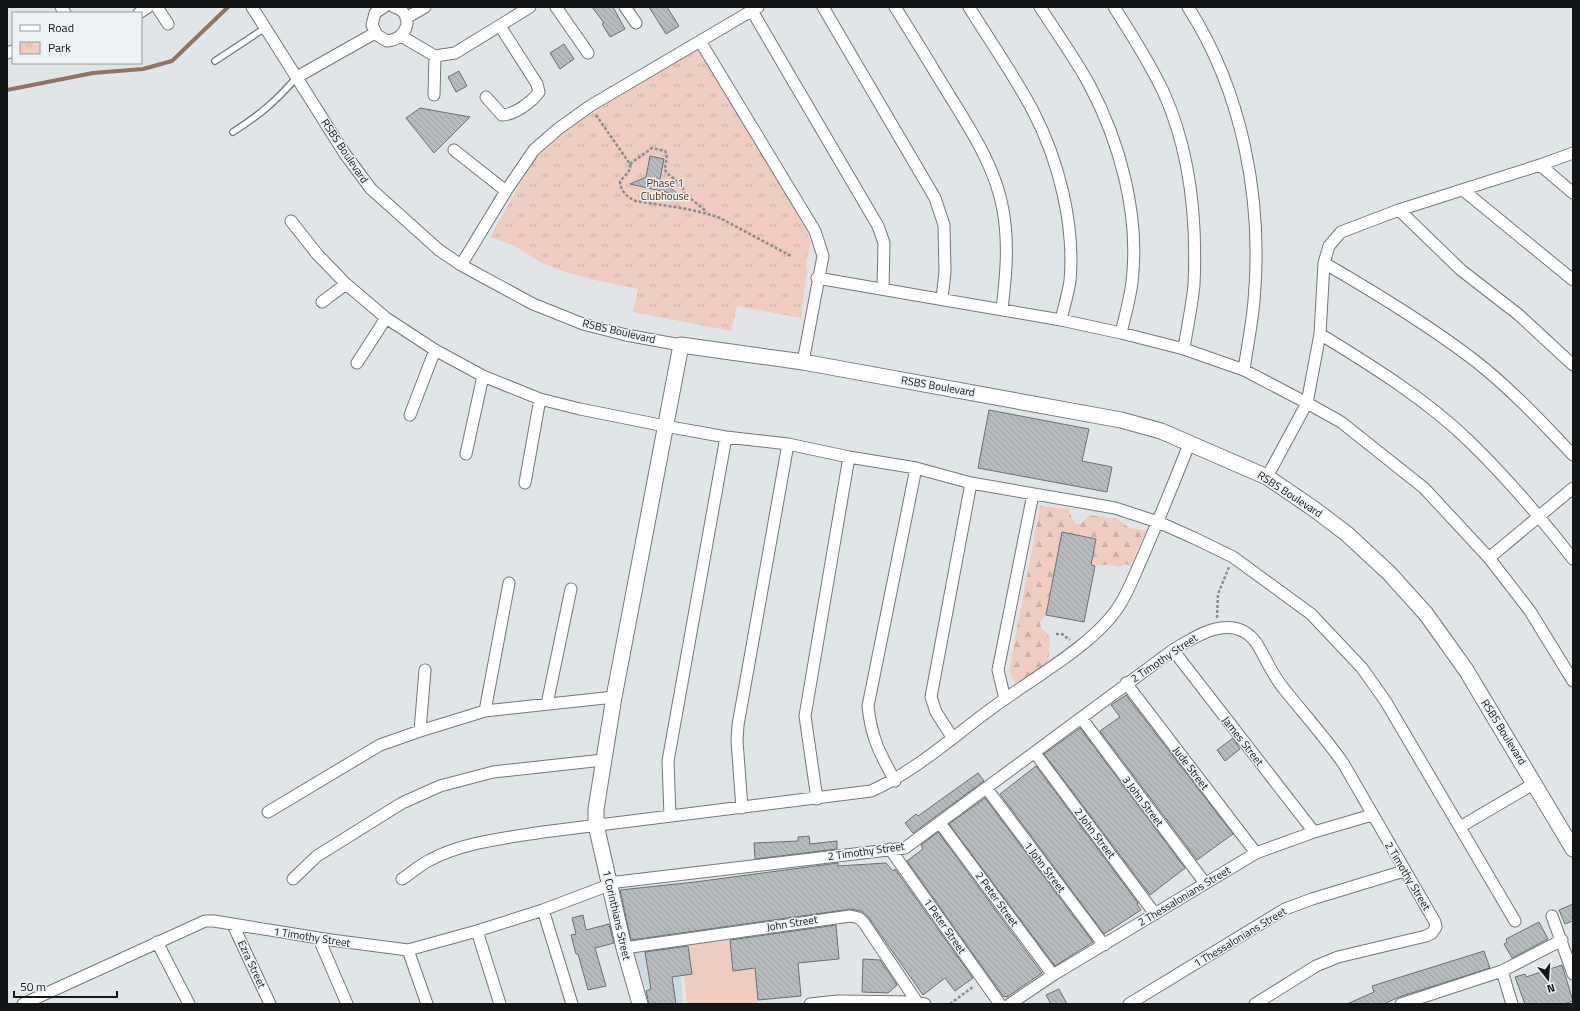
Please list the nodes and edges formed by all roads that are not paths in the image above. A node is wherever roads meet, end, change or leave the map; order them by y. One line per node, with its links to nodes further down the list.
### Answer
1 (157, 7): 18 (street)
2 (252, 7): 20 (street, RSBS Boulevard)
3 (394, 7): 16 (street)
4 (425, 7): 16 (street)
5 (530, 7): 19 (street)
6 (556, 7): 24 (street)
7 (625, 7): 17 (street)
8 (822, 7): 45 (street)
9 (895, 7): 47 (street)
10 (969, 7): 49 (street)
11 (1040, 7): 50 (street)
12 (1114, 7): 53 (street)
13 (1188, 7): 58 (street)
14 (379, 8): 21 (street)
15 (755, 9): 23 (street); 44 (street)
16 (406, 18): 22 (street)
17 (636, 23)
18 (168, 24)
19 (500, 26): 25 (street); 29 (street)
20 (265, 28): 26 (lane); 27 (street, RSBS Boulevard)
21 (375, 33): 22 (street); 27 (street)
22 (401, 36): 25 (street)
23 (700, 41): 35 (street); 41 (street)
24 (588, 53)
25 (435, 56): 28 (street)
26 (215, 61)
27 (297, 77): 30 (lane); 40 (street, RSBS Boulevard)
28 (434, 94)
29 (486, 97)
30 (233, 132)
31 (454, 150): 35 (street)
32 (1573, 153): 33 (street)
33 (1540, 165): 34 (street); 36 (street)
34 (1463, 190): 37 (street); 42 (street)
35 (506, 191): 40 (street)
36 (1573, 194)
37 (1399, 210): 39 (street); 57 (street)
38 (291, 221): 43 (street)
39 (1324, 263): 51 (street); 68 (street)
40 (461, 265): 52 (street, RSBS Boulevard)
41 (817, 278): 44 (street); 55 (street)
42 (1573, 280)
43 (346, 284): 46 (street); 48 (street)
44 (883, 289): 45 (street)
45 (942, 299): 47 (street)
46 (322, 302)
47 (1002, 309): 49 (street)
48 (386, 318): 54 (street); 56 (street)
49 (1060, 320): 50 (street)
50 (1121, 333): 53 (street)
51 (1320, 334): 61 (street); 76 (street)
52 (681, 345): 55 (street, RSBS Boulevard); 63 (street, 1 Corinthians Street)
53 (1184, 349): 58 (street)
54 (435, 350): 59 (street); 62 (street)
55 (803, 362): 65 (street, RSBS Boulevard)
56 (357, 363)
57 (1573, 365)
58 (1244, 370): 61 (street)
59 (483, 376): 60 (street); 67 (street)
60 (540, 399): 63 (street); 72 (street)
61 (1307, 402): 71 (street); 78 (street)
62 (410, 415)
63 (665, 426): 64 (street); 86 (street, 1 Corinthians Street)
64 (726, 437): 66 (street); 102 (street)
65 (1190, 442): 71 (street, RSBS Boulevard); 77 (street)
66 (788, 444): 69 (street); 99 (street)
67 (466, 454)
68 (1573, 455)
69 (849, 457): 70 (street); 98 (street)
70 (916, 468): 73 (street); 95 (street)
71 (1267, 477): 96 (street, RSBS Boulevard)
72 (525, 483)
73 (971, 483): 75 (street); 92 (street)
74 (1573, 488): 76 (street)
75 (1033, 494): 77 (street); 87 (street)
76 (1540, 516): 78 (street); 79 (street)
77 (1158, 522): 87 (street); 105 (street)
78 (1489, 558): 84 (street)
79 (1573, 559)
80 (509, 583): 89 (street)
81 (571, 589): 88 (street)
82 (1173, 650): 85 (street, 2 Timothy Street); 101 (street, 2 Timothy Street); 106 (street, James Street)
83 (425, 670): 91 (street)
84 (1573, 681)
85 (1126, 683): 90 (street, 2 Timothy Street); 109 (street, Jude Street)
86 (614, 697): 88 (street); 94 (street, 1 Corinthians Street)
87 (1005, 699): 92 (street)
88 (547, 704): 89 (street)
89 (485, 710): 91 (street)
90 (1082, 719): 93 (street, 2 Timothy Street); 113 (street, 3 John Street)
91 (420, 731): 100 (street)
92 (952, 737): 95 (street)
93 (1035, 753): 97 (street, 2 Timothy Street); 116 (street, 2 John Street)
94 (603, 760): 104 (street, 1 Corinthians Street); 111 (street)
95 (895, 781): 98 (street)
96 (1535, 783): 105 (street); 108 (street, RSBS Boulevard)
97 (987, 789): 103 (street, 2 Timothy Street); 124 (street, 1 John Street)
98 (816, 799): 99 (street)
99 (742, 808): 102 (street)
100 (268, 812)
101 (1372, 815): 106 (street, 2 Thessalonians Street); 110 (street, 2 Timothy Street)
102 (670, 816): 104 (street)
103 (940, 823): 107 (street, 2 Timothy Street); 129 (street, 2 Peter Street)
104 (596, 825): 112 (street); 114 (street, 1 Corinthians Street)
105 (1460, 827): 118 (street)
106 (1314, 832): 109 (street, 2 Thessalonians Street)
107 (890, 849): 114 (street, 2 Timothy Street); 142 (street, 1 Peter Street)
108 (1573, 849)
109 (1256, 853): 113 (street, 2 Thessalonians Street)
110 (1404, 870): 144 (street, 1 Thessalonians Street); 145 (street, 2 Timothy Street)
111 (293, 879)
112 (402, 879)
113 (1205, 884): 116 (street, 2 Thessalonians Street)
114 (609, 885): 115 (street, 1 Timothy Street); 125 (street, 1 Corinthians Street)
115 (543, 910): 120 (street, 1 Timothy Street); 139 (street)
116 (1155, 914): 124 (street, 2 Thessalonians Street)
117 (1552, 916): 122 (street)
118 (1515, 921)
119 (233, 925): 121 (street, 1 Timothy Street); 123 (street, 1 Timothy Street); 135 (street, Ezra Street)
120 (477, 931): 126 (street, 1 Timothy Street); 138 (street)
121 (319, 939): 126 (street, 1 Timothy Street); 136 (street)
122 (1562, 940): 127 (street); 128 (street)
123 (157, 942): 130 (street); 134 (street, 1 Timothy Street)
124 (1104, 945): 129 (street, 2 Thessalonians Street)
125 (624, 948): 133 (street, John Street); 140 (street, 1 Corinthians Street)
126 (408, 950): 137 (street)
127 (1502, 970): 146 (street); 147 (street)
128 (1573, 974)
129 (1053, 975): 143 (street, 2 Thessalonians Street)
130 (185, 1003)
131 (839, 1003): 132 (street); 141 (street)
132 (894, 1003): 133 (street)
133 (920, 1003)
134 (23, 1004)
135 (270, 1004)
136 (347, 1004)
137 (427, 1004)
138 (500, 1004)
139 (572, 1004)
140 (640, 1004)
141 (810, 1004)
142 (1000, 1004)
143 (1010, 1004)
144 (1129, 1004)
145 (1255, 1004)
146 (1401, 1004)
147 (1512, 1004)

